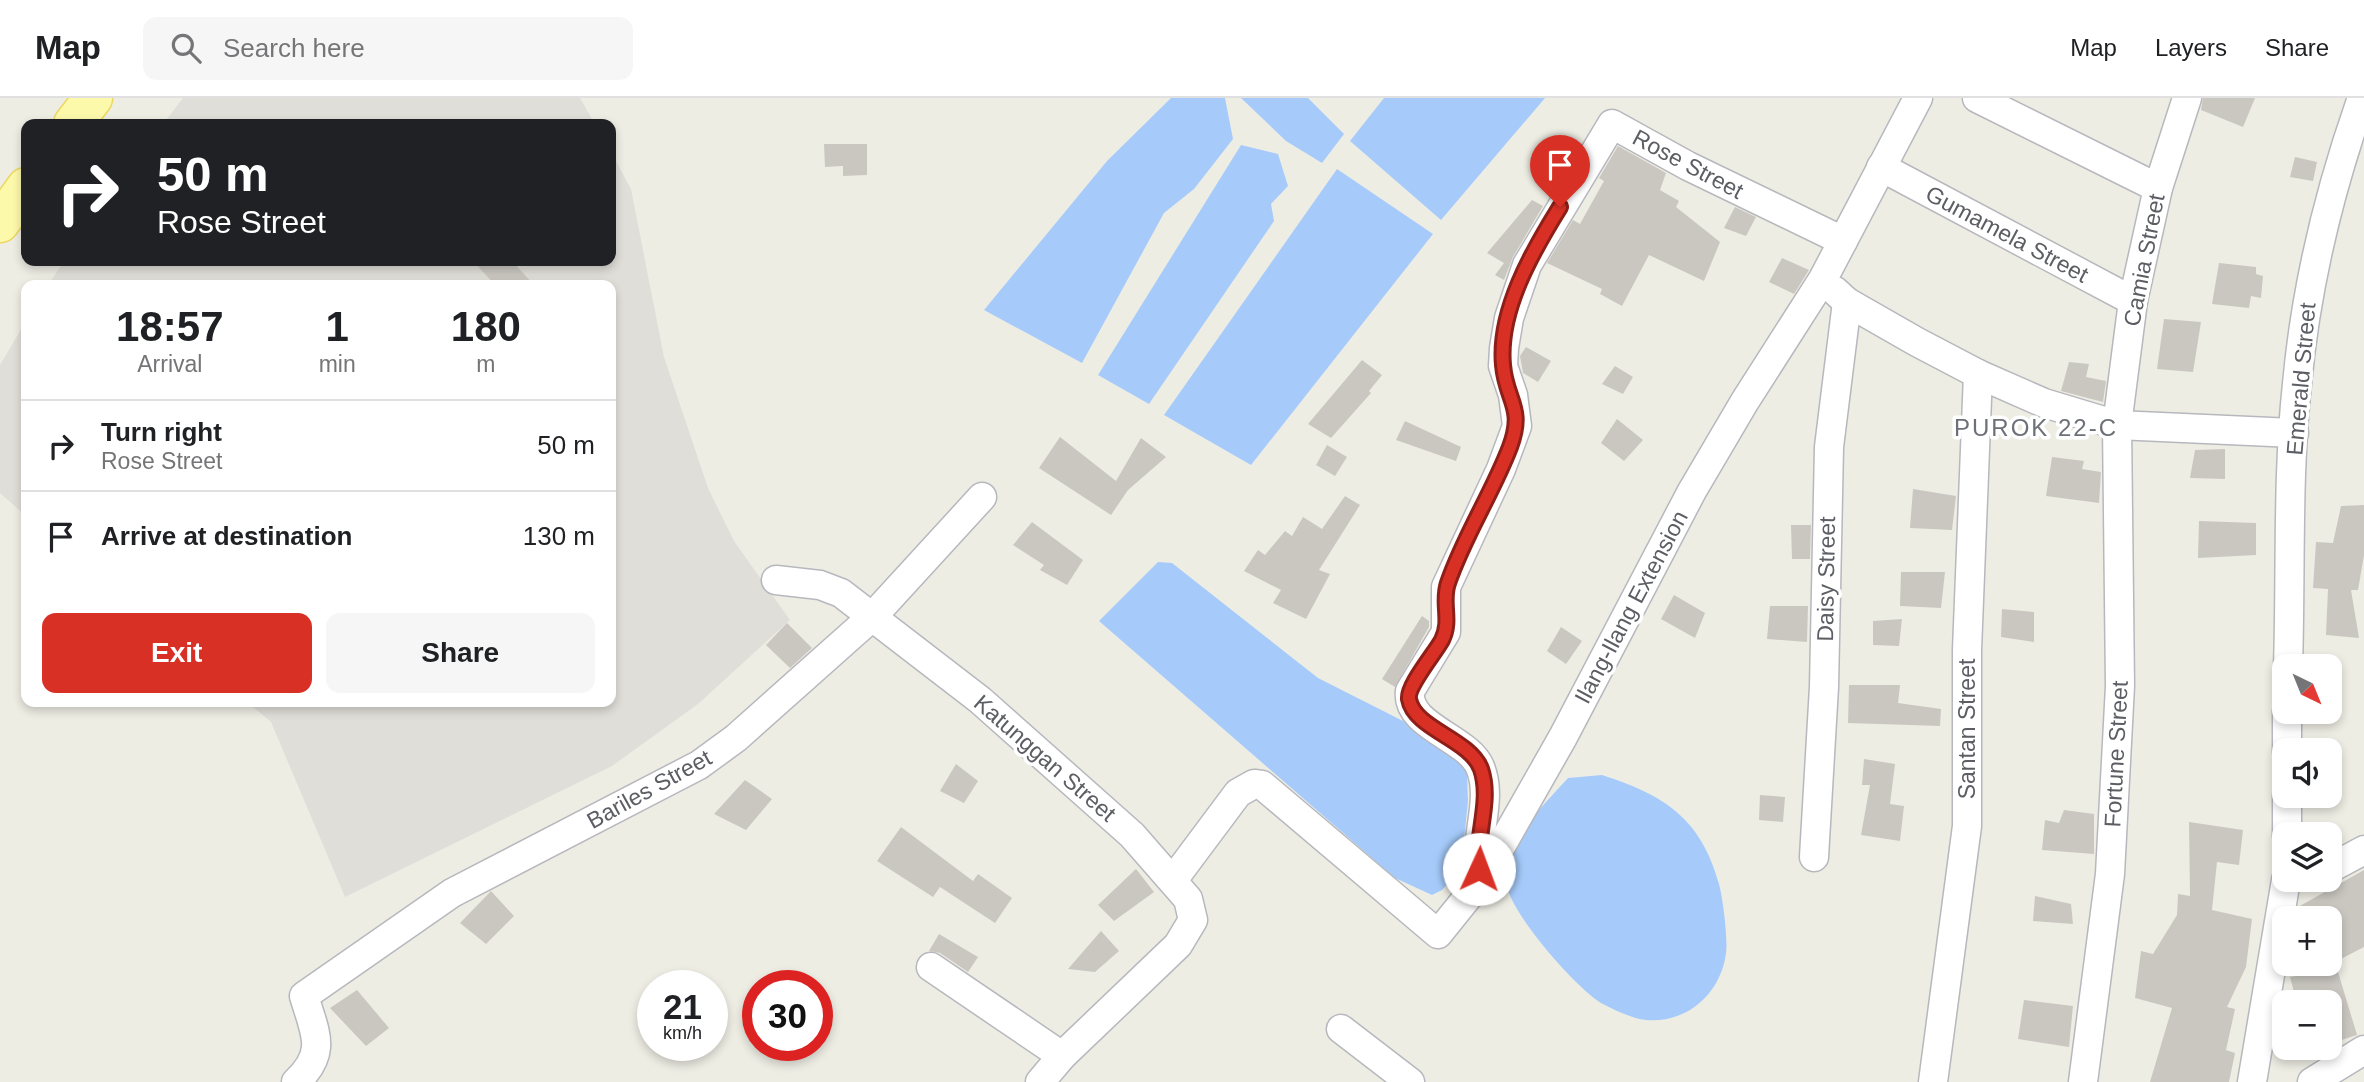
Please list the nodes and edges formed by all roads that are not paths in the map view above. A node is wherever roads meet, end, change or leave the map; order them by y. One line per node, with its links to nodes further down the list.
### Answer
1 (93, 98): 6 (main road)
2 (1918, 98): 7 (street, Ilang-Ilang Extension)
3 (1977, 98): 8 (street)
4 (2188, 98): 8 (street, Camia Street)
5 (2362, 98): 17 (street, Emerald Street)
6 (78, 119)
7 (1881, 167): 11 (street, Ilang-Ilang Extension); 13 (street, Gumamela Street)
8 (2158, 188): 13 (street, Camia Street)
9 (21, 194): 10 (main road)
10 (0, 223)
11 (1843, 241): 12 (street, Ilang-Ilang Extension); 25 (street, Rose Street)
12 (1823, 279): 14 (street); 25 (street, Ilang-Ilang Extension)
13 (2133, 301): 16 (street, Camia Street)
14 (1847, 302): 15 (street); 23 (street, Daisy Street)
15 (1978, 374): 16 (street); 35 (street, Santan Street)
16 (2117, 425): 17 (street); 36 (street, Fortune Street)
17 (2294, 433): 21 (street, Emerald Street)
18 (982, 497): 20 (street, Bariles Street)
19 (776, 580): 20 (street, Katunggan Street)
20 (873, 616): 26 (street, Katunggan Street); 32 (street, Bariles Street)
21 (2288, 654)
22 (2364, 850): 24 (street)
23 (1814, 857)
24 (2342, 862)
25 (1483, 878): 26 (street, Ilang-Ilang Extension)
26 (1173, 880): 31 (street, Katunggan Street)
27 (2291, 892): 37 (street)
28 (931, 967): 31 (street)
29 (1341, 1030): 34 (street)
30 (2364, 1050): 38 (street)
31 (1062, 1056): 33 (street)
32 (296, 1082)
33 (1040, 1082)
34 (1410, 1082)
35 (1933, 1082)
36 (2083, 1082)
37 (2252, 1082)
38 (2312, 1082)

